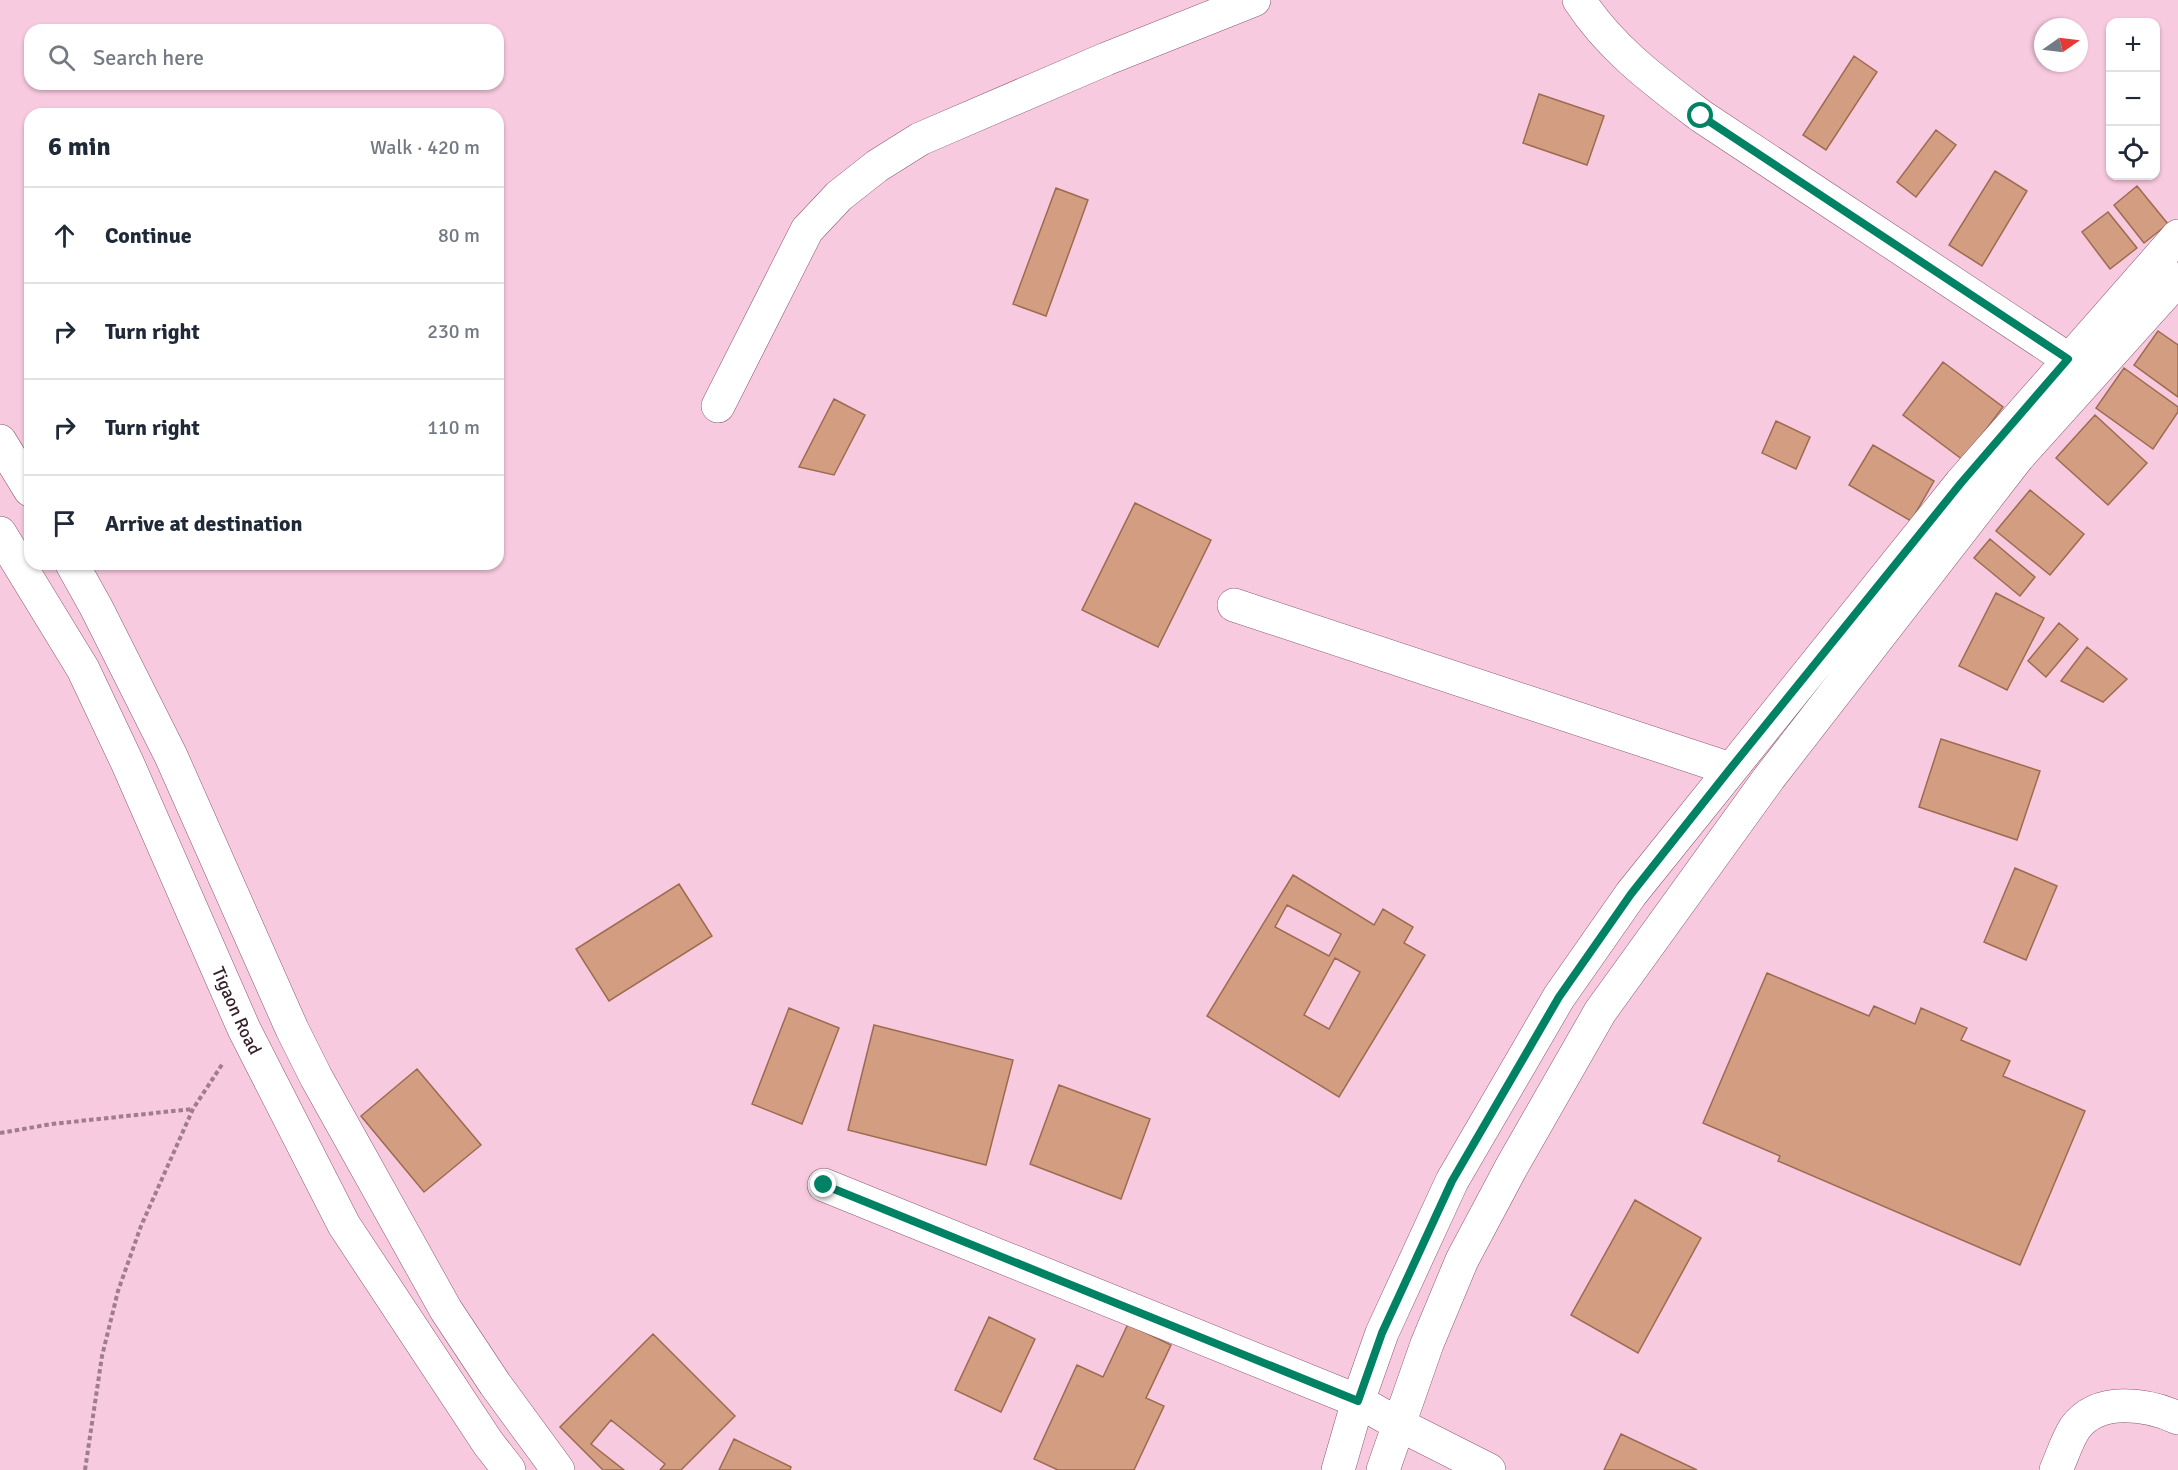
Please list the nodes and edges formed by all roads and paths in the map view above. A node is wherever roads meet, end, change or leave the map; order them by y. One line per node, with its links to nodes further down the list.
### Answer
1 (1254, 0): 6 (street)
2 (1579, 0): 5 (street)
3 (2178, 236): 5 (street)
4 (2178, 279): 5 (street)
5 (2080, 367): 12 (street); 21 (street)
6 (718, 406)
7 (0, 441): 8 (street)
8 (24, 480)
9 (0, 533): 13 (street, Tigaon Road)
10 (75, 570): 14 (street)
11 (1234, 605): 12 (street)
12 (1730, 769): 19 (street)
13 (244, 1029): 15 (street, Tigaon Road); 16 (path)
14 (316, 1077): 15 (street); 24 (street)
15 (280, 1100): 23 (street, Tigaon Road)
16 (193, 1108): 17 (path); 22 (path)
17 (0, 1133)
18 (824, 1185): 19 (street)
19 (1358, 1401): 21 (street); 25 (street)
20 (2178, 1418): 28 (street)
21 (1398, 1424): 26 (street); 27 (street)
22 (85, 1470)
23 (509, 1470)
24 (558, 1470)
25 (1338, 1470)
26 (1383, 1470)
27 (1489, 1470)
28 (2056, 1470)

